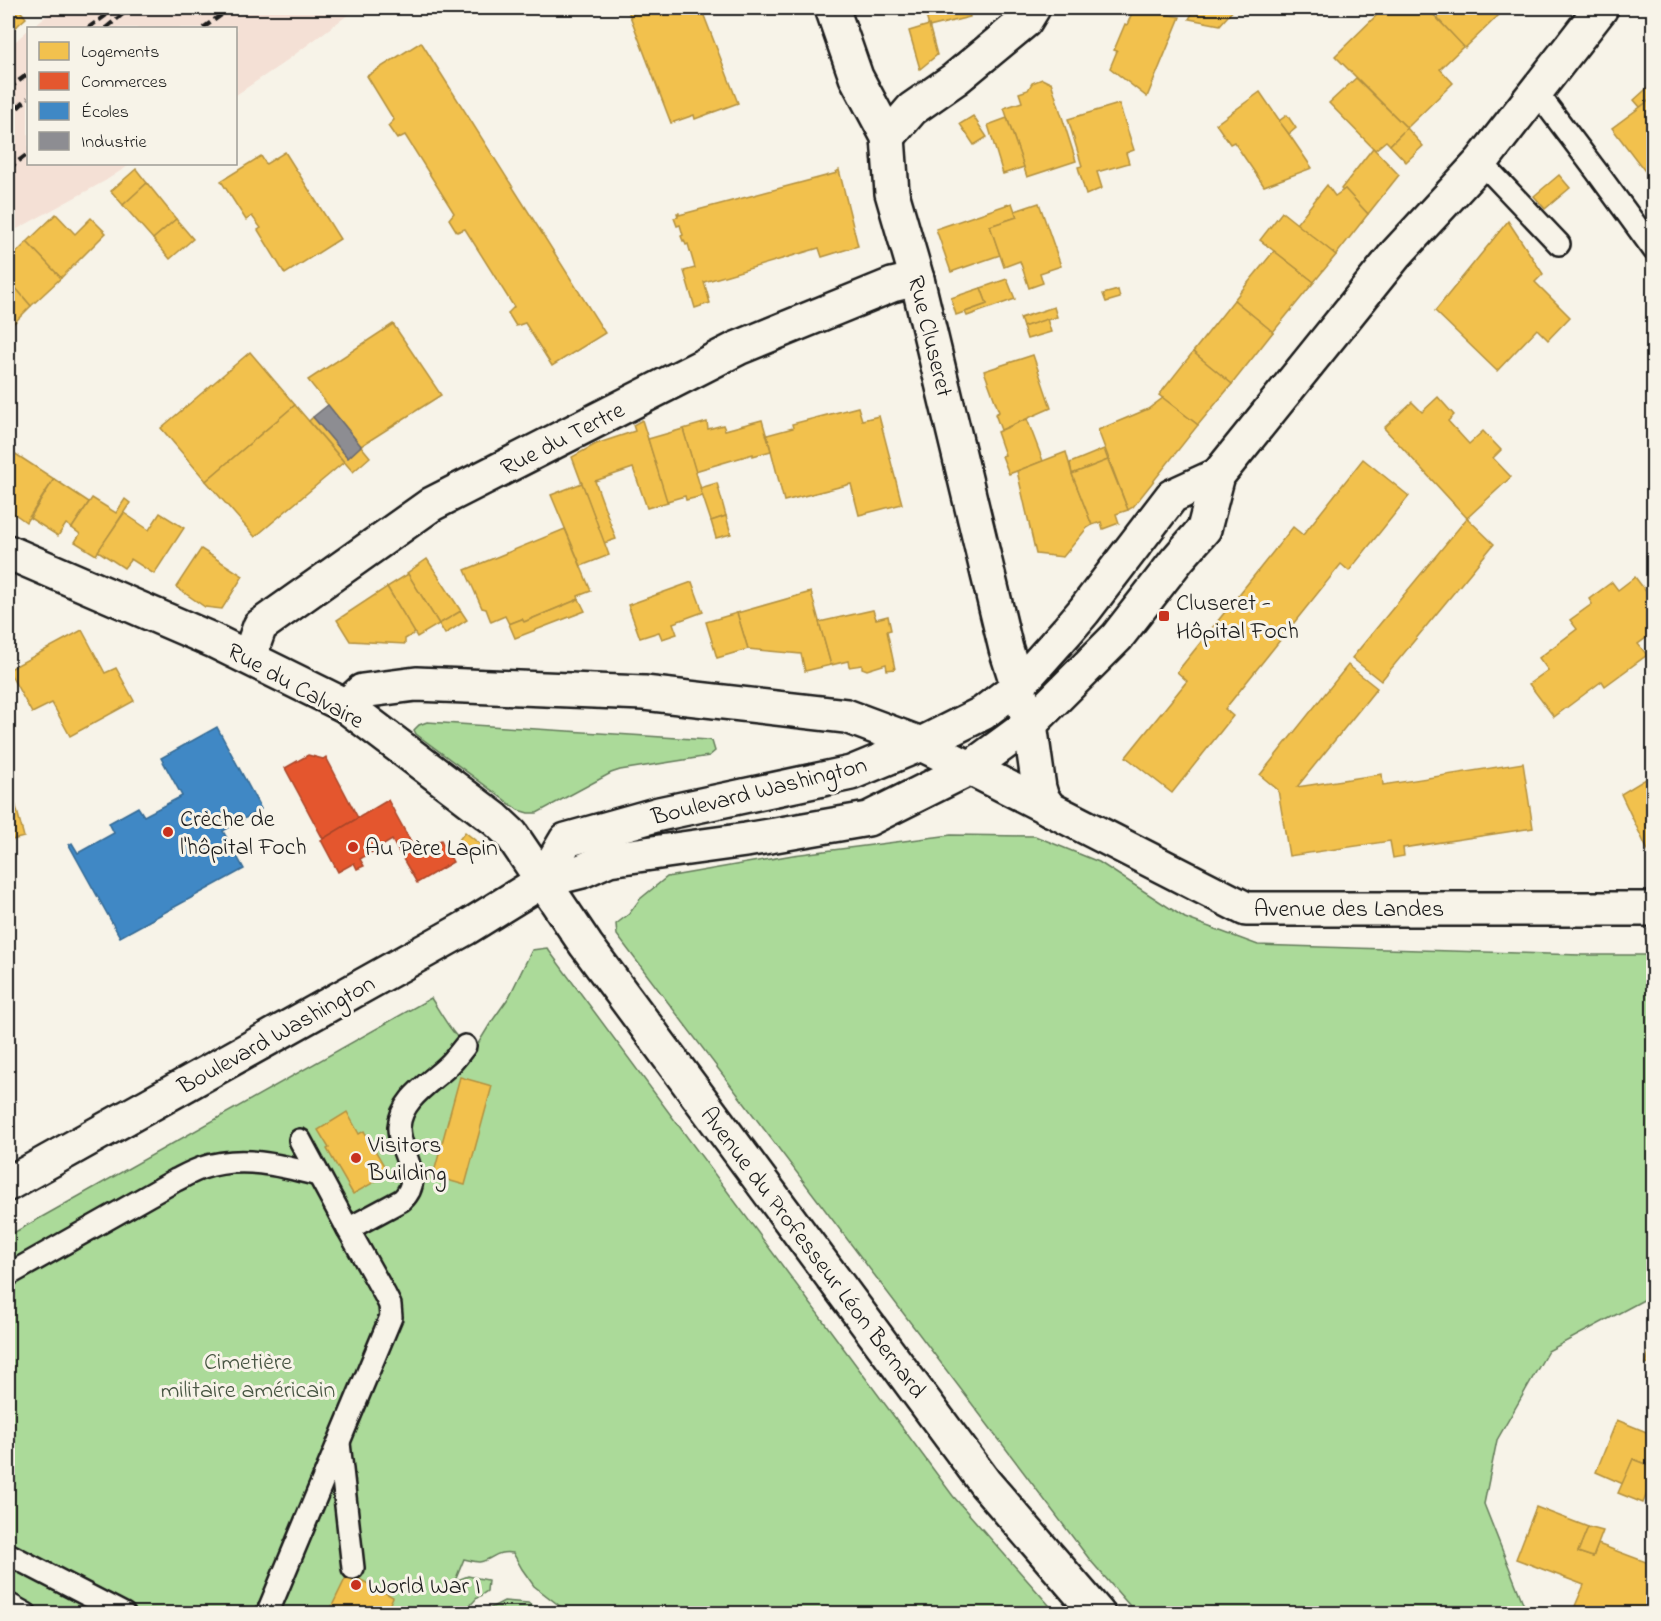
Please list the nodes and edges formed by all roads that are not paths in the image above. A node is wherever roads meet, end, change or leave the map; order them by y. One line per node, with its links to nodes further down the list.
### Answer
1 (832, 8): 5 (street)
2 (1033, 8): 5 (street)
3 (1601, 8): 4 (street)
4 (1536, 91): 6 (street); 8 (lane)
5 (888, 137): 9 (street, Rue Cluseret)
6 (1481, 162): 7 (lane); 10 (street)
7 (1559, 244)
8 (1653, 250)
9 (917, 279): 12 (street, Rue du Tertre); 13 (street, Rue Cluseret)
10 (1218, 475): 13 (street, Boulevard Washington); 15 (street, Boulevard Washington)
11 (8, 552): 12 (street, Rue du Calvaire)
12 (249, 657): 14 (street, Rue du Calvaire)
13 (1018, 686): 15 (street, Rue Cluseret); 16 (street, Boulevard Washington)
14 (346, 706): 16 (street, Avenue des Landes); 19 (street, Rue du Calvaire)
15 (1030, 724): 17 (street, Boulevard Washington); 18 (street)
16 (921, 744): 17 (street, Avenue des Landes); 19 (street, Boulevard Washington)
17 (970, 768): 18 (street, Avenue des Landes); 19 (street, Boulevard Washington)
18 (1050, 809): 20 (street, Avenue des Landes)
19 (542, 881): 24 (street, Boulevard Washington); 34 (street, Avenue du Professeur Léon Bernard)
20 (1653, 909)
21 (465, 1046): 25 (lane)
22 (300, 1140): 23 (lane)
23 (318, 1175): 25 (lane); 26 (lane)
24 (8, 1184)
25 (348, 1229): 27 (lane)
26 (8, 1275)
27 (339, 1442): 29 (lane); 33 (lane)
28 (8, 1554): 32 (lane)
29 (353, 1568)
30 (8, 1604): 31 (lane)
31 (26, 1614)
32 (124, 1614)
33 (267, 1614)
34 (1098, 1614)

